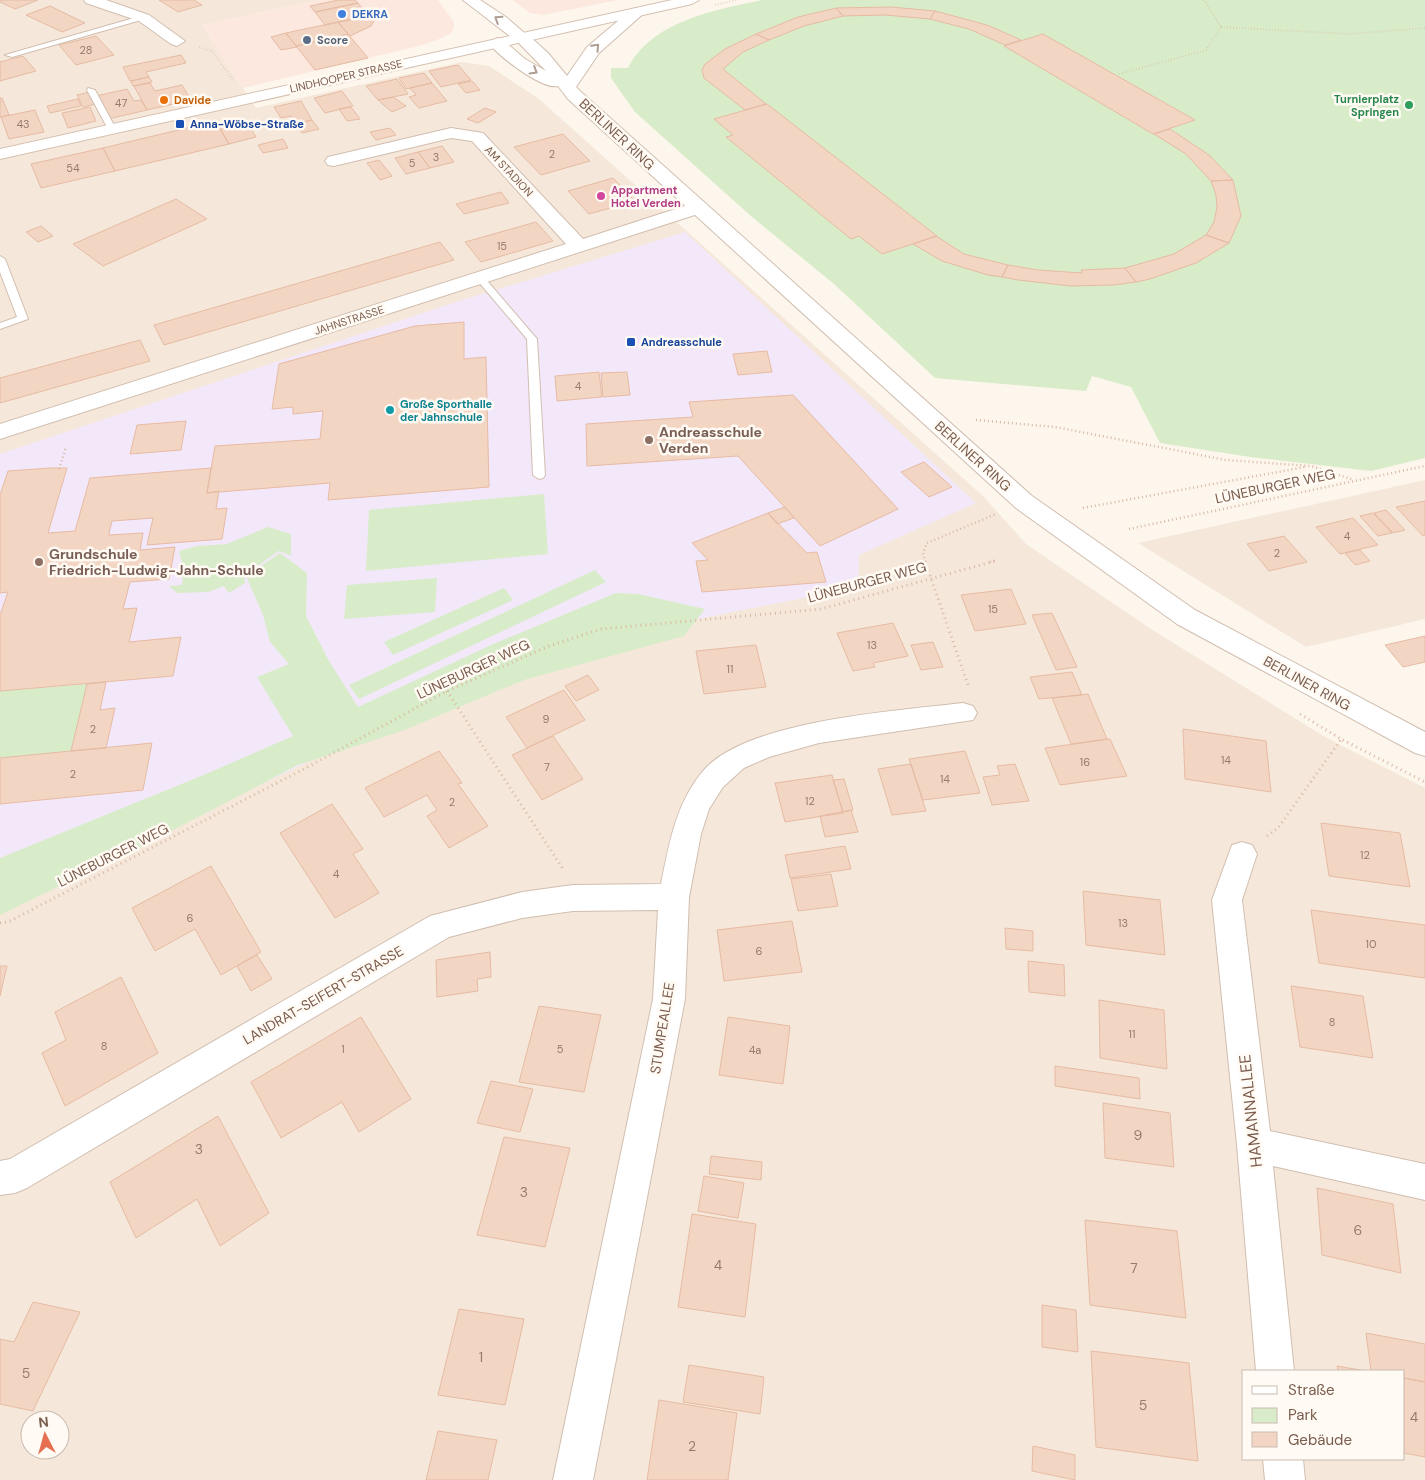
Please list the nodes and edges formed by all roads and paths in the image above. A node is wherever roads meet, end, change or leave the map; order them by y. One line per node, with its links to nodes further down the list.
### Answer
1 (91, 0): 6 (street)
2 (692, 0): 5 (street, LINDHOOPER STRASSE)
3 (1204, 0): 7 (path)
4 (471, 2): 9 (street); 10 (street, BERLINER RING, one-way to 4)
5 (636, 13): 10 (street, LINDHOOPER STRASSE); 15 (street, one-way to 5)
6 (144, 18): 11 (street); 12 (lane)
7 (1222, 27): 8 (path); 13 (path)
8 (1425, 28)
9 (487, 33): 10 (street, LINDHOOPER STRASSE); 15 (street, BERLINER RING, one-way to 15); 16 (street, LINDHOOPER STRASSE)
10 (521, 37): 15 (street, BERLINER RING)
11 (177, 42): 16 (path)
12 (9, 55)
13 (1119, 74)
14 (91, 90): 17 (lane)
15 (571, 91): 20 (street, BERLINER RING)
16 (247, 99): 17 (street, LINDHOOPER STRASSE)
17 (112, 129): 18 (street, LINDHOOPER STRASSE)
18 (0, 154)
19 (334, 160): 21 (street, AM STADION)
20 (698, 208): 21 (street, JAHNSTRASSE); 39 (street, BERLINER RING)
21 (580, 246): 23 (street, JAHNSTRASSE)
22 (0, 258): 24 (lane)
23 (480, 278): 26 (street, JAHNSTRASSE); 31 (lane)
24 (0, 326)
25 (973, 420): 28 (path)
26 (0, 432)
27 (66, 447): 30 (path)
28 (1311, 466): 32 (path); 34 (path)
29 (1425, 466): 32 (path, LÜNEBURGER WEG)
30 (59, 469)
31 (539, 474)
32 (1354, 480): 35 (path, LÜNEBURGER WEG)
33 (1002, 512): 37 (path)
34 (1085, 515)
35 (1129, 529)
36 (997, 560): 37 (path, LÜNEBURGER WEG)
37 (929, 577): 38 (path, LÜNEBURGER WEG); 40 (path)
38 (447, 691): 44 (path); 45 (path, LÜNEBURGER WEG)
39 (1357, 711): 41 (street, BERLINER RING); 42 (path)
40 (963, 713): 43 (street, STUMPEALLEE)
41 (1425, 745)
42 (1242, 854): 46 (street, HAMANNALLEE)
43 (674, 897): 44 (street, LANDRAT-SEIFERT-STRASSE); 51 (street, STUMPEALLEE)
44 (573, 898): 47 (street, LANDRAT-SEIFERT-STRASSE)
45 (0, 923)
46 (1254, 1145): 48 (street); 49 (street, HAMANNALLEE)
47 (0, 1178)
48 (1425, 1182)
49 (1275, 1370)
50 (1283, 1460): 52 (street)
51 (573, 1480)
52 (1285, 1480)

